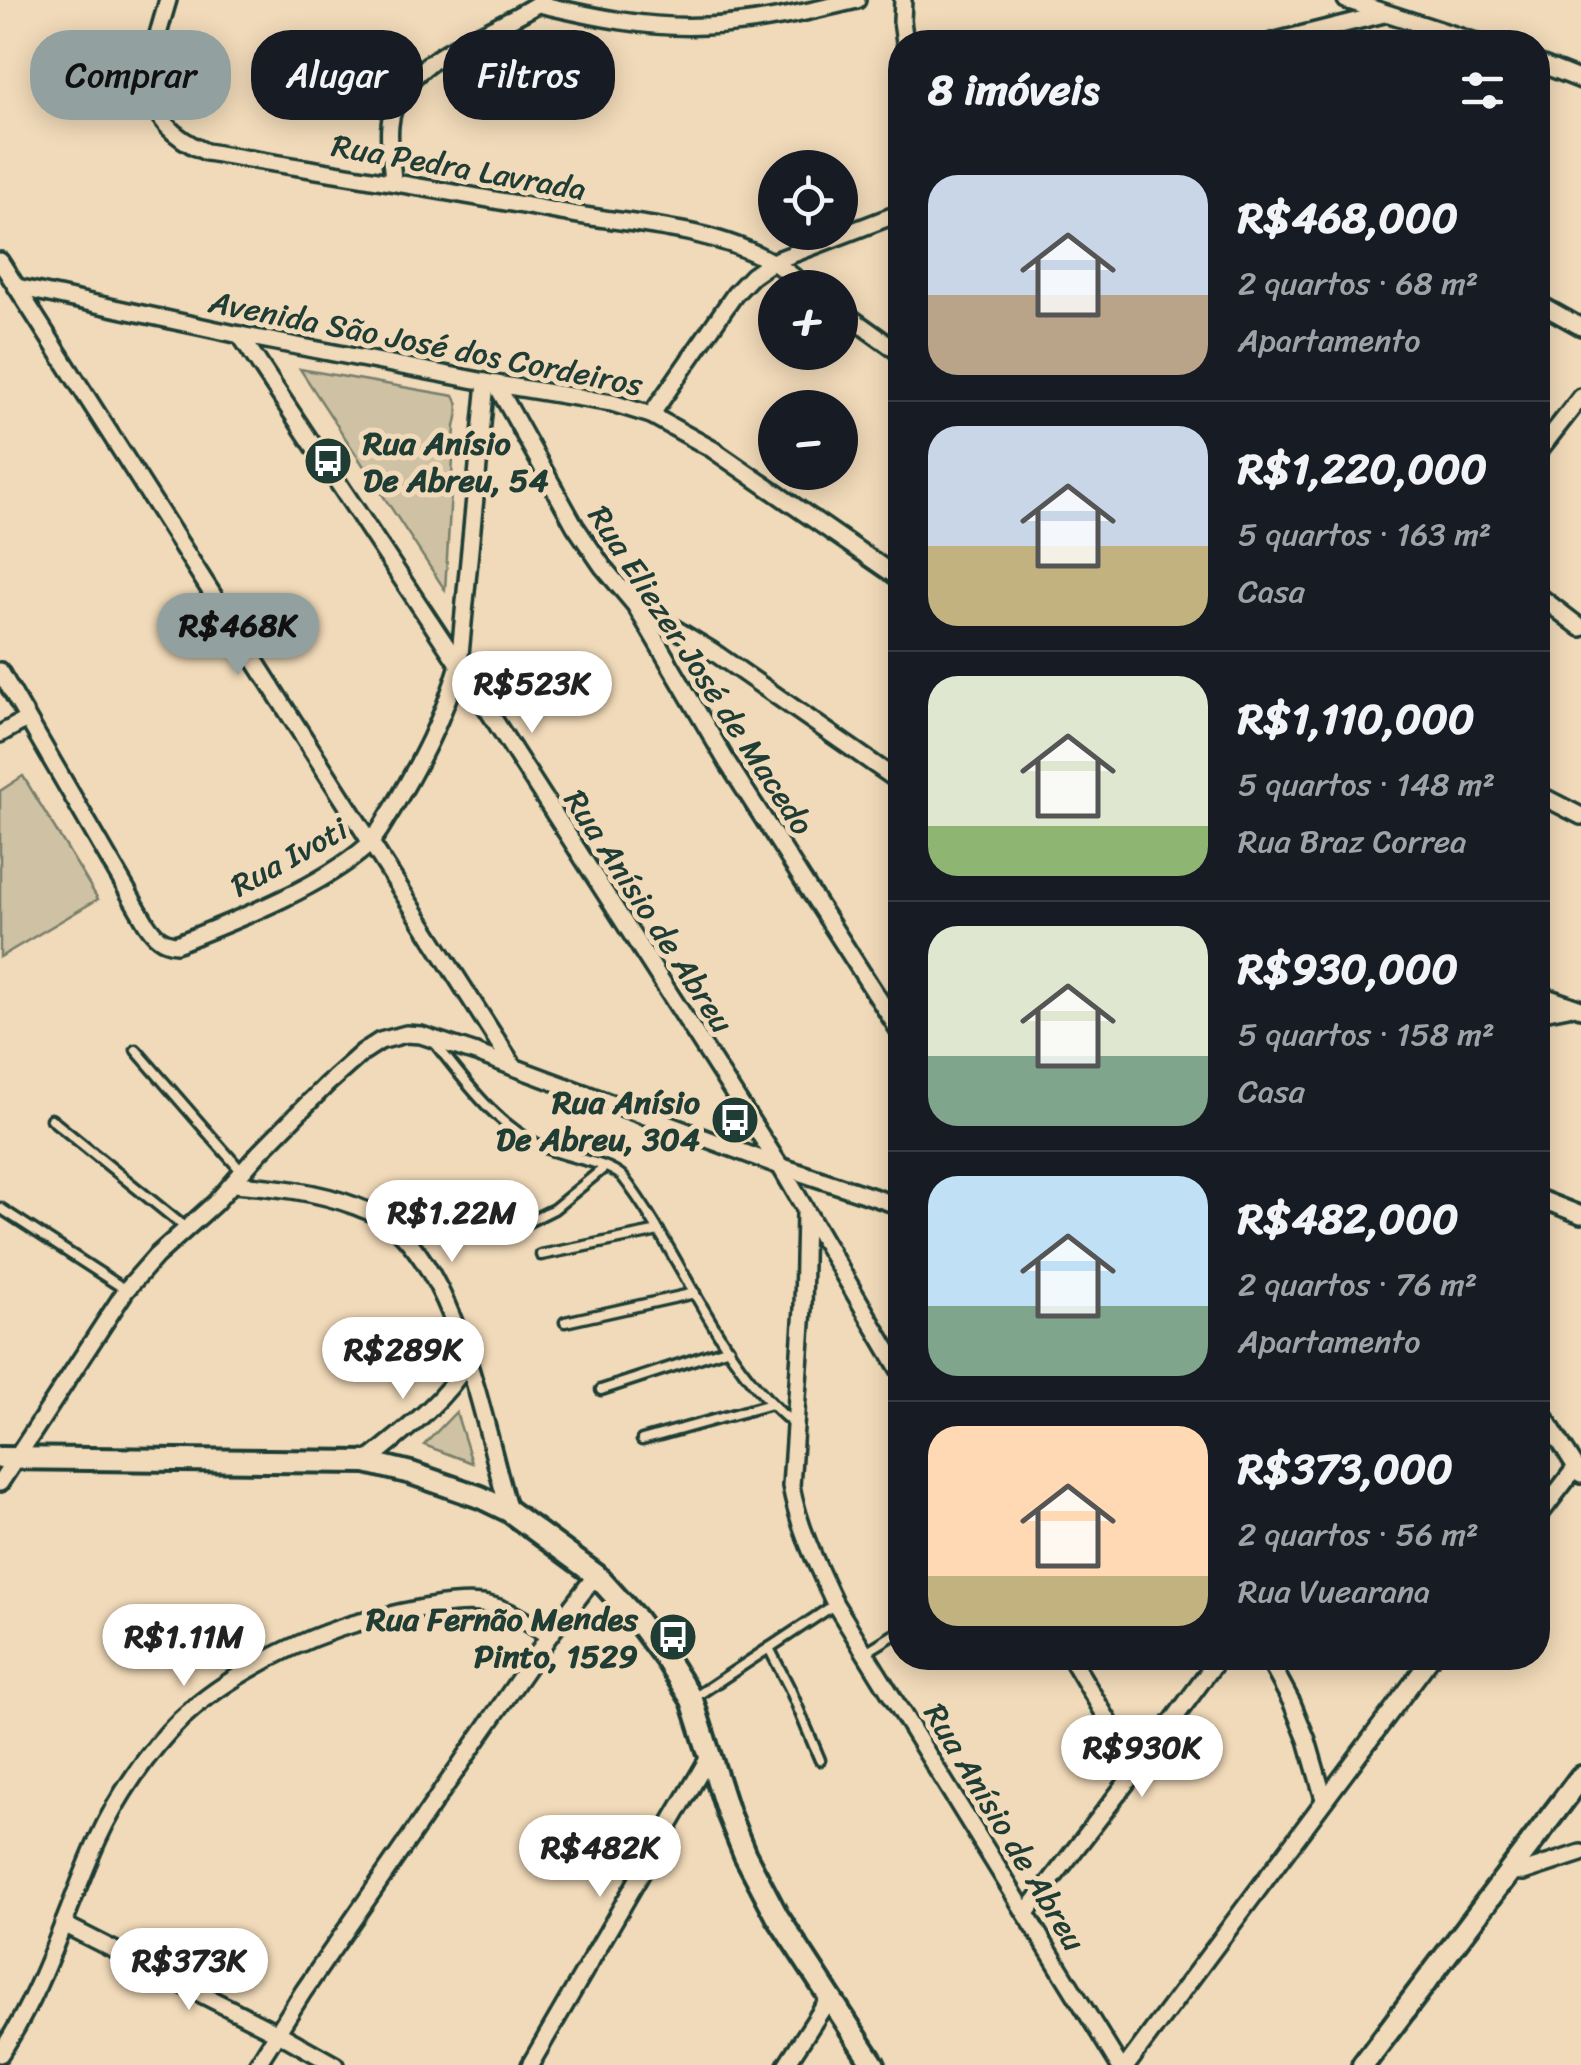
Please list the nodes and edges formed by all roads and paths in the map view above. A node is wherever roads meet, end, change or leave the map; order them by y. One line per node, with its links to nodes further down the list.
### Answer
1 (168, 0): 12 (street, Rua Pedra Lavrada)
2 (857, 0): 5 (street)
3 (902, 0): 7 (street)
4 (1346, 0): 6 (street)
5 (539, 1): 12 (street)
6 (1388, 13): 8 (street); 9 (street)
7 (903, 30)
8 (1320, 30)
9 (1440, 30)
10 (1550, 67): 11 (street)
11 (1581, 80)
12 (394, 181): 15 (street, Rua Pedra Lavrada)
13 (888, 218): 15 (street)
14 (0, 261): 17 (street)
15 (772, 262): 16 (street, Rua Pedra Lavrada); 25 (street)
16 (783, 270)
17 (17, 287): 21 (street, Avenida São José dos Cordeiros); 38 (street)
18 (1550, 310): 20 (street)
19 (858, 323): 22 (street)
20 (1581, 328)
21 (240, 335): 23 (street, Avenida São José dos Cordeiros); 31 (street, Rua Anísio de Abreu)
22 (888, 344)
23 (491, 383): 25 (street, Avenida São José dos Cordeiros); 29 (street, Rua Eliezer José de Macedo); 31 (street, Rua Ivoti)
24 (1581, 397): 26 (street)
25 (652, 416): 27 (street, Avenida São José dos Cordeiros)
26 (1550, 437)
27 (888, 571)
28 (1550, 604): 30 (street)
29 (635, 605): 35 (street); 42 (street, Rua Eliezer José de Macedo)
30 (1581, 628)
31 (459, 665): 38 (street, Rua Ivoti); 47 (street, Rua Anísio de Abreu)
32 (0, 671): 33 (street)
33 (27, 719): 34 (street); 38 (street, Rua Ivoti)
34 (0, 734)
35 (888, 774)
36 (1550, 800): 37 (street)
37 (1581, 816)
38 (370, 844): 45 (street)
39 (1550, 999): 40 (street)
40 (1575, 1008): 41 (street)
41 (1550, 1011)
42 (888, 1013)
43 (432, 1039): 45 (street); 48 (lane); 49 (street)
44 (136, 1050): 49 (lane)
45 (516, 1069): 47 (street)
46 (50, 1119): 56 (lane)
47 (780, 1166): 50 (street); 53 (street, Rua Anísio de Abreu)
48 (605, 1167): 55 (lane); 57 (lane)
49 (238, 1178): 56 (street); 64 (street)
50 (888, 1202)
51 (1550, 1203): 54 (street)
52 (0, 1208): 59 (lane)
53 (805, 1210): 63 (street, Rua Anísio de Abreu); 67 (street, Rua Anísio de Abreu)
54 (1581, 1215)
55 (526, 1222)
56 (188, 1229): 59 (street)
57 (660, 1231): 58 (lane); 60 (lane)
58 (542, 1256)
59 (126, 1290): 70 (street)
60 (694, 1293): 61 (lane); 62 (lane)
61 (566, 1322)
62 (729, 1348): 65 (lane); 66 (lane)
63 (888, 1350)
64 (466, 1363): 71 (street); 75 (street)
65 (601, 1390)
66 (772, 1404): 67 (lane); 69 (lane)
67 (796, 1425): 77 (street, Rua Anísio de Abreu)
68 (1550, 1426): 72 (street)
69 (642, 1440)
70 (8, 1459): 71 (street); 73 (street)
71 (366, 1462): 75 (street)
72 (1578, 1471): 74 (street)
73 (0, 1483)
74 (1550, 1503)
75 (510, 1511): 76 (street)
76 (596, 1576): 78 (street); 86 (street)
77 (836, 1604): 80 (lane); 81 (street, Rua Anísio de Abreu)
78 (550, 1636): 95 (street); 97 (street)
79 (888, 1638): 81 (lane)
80 (769, 1648): 86 (lane); 88 (lane)
81 (866, 1652): 94 (street, Rua Anísio de Abreu)
82 (1078, 1670): 89 (street)
83 (1210, 1670): 89 (street)
84 (1274, 1670): 91 (street)
85 (1422, 1670): 91 (street)
86 (692, 1700): 87 (street)
87 (710, 1757): 96 (street); 101 (street)
88 (820, 1760)
89 (1138, 1769): 94 (street)
90 (1581, 1777): 93 (street)
91 (1324, 1799): 105 (street)
92 (1581, 1853): 93 (street)
93 (1509, 1870): 106 (street)
94 (1026, 1913): 104 (street, Rua Anísio de Abreu)
95 (63, 1924): 97 (street); 98 (street)
96 (830, 1997): 102 (street); 103 (street)
97 (278, 2033): 99 (street); 100 (street)
98 (0, 2054)
99 (256, 2065)
100 (334, 2065)
101 (530, 2065)
102 (786, 2065)
103 (874, 2065)
104 (1118, 2065)
105 (1127, 2065)
106 (1363, 2065)

